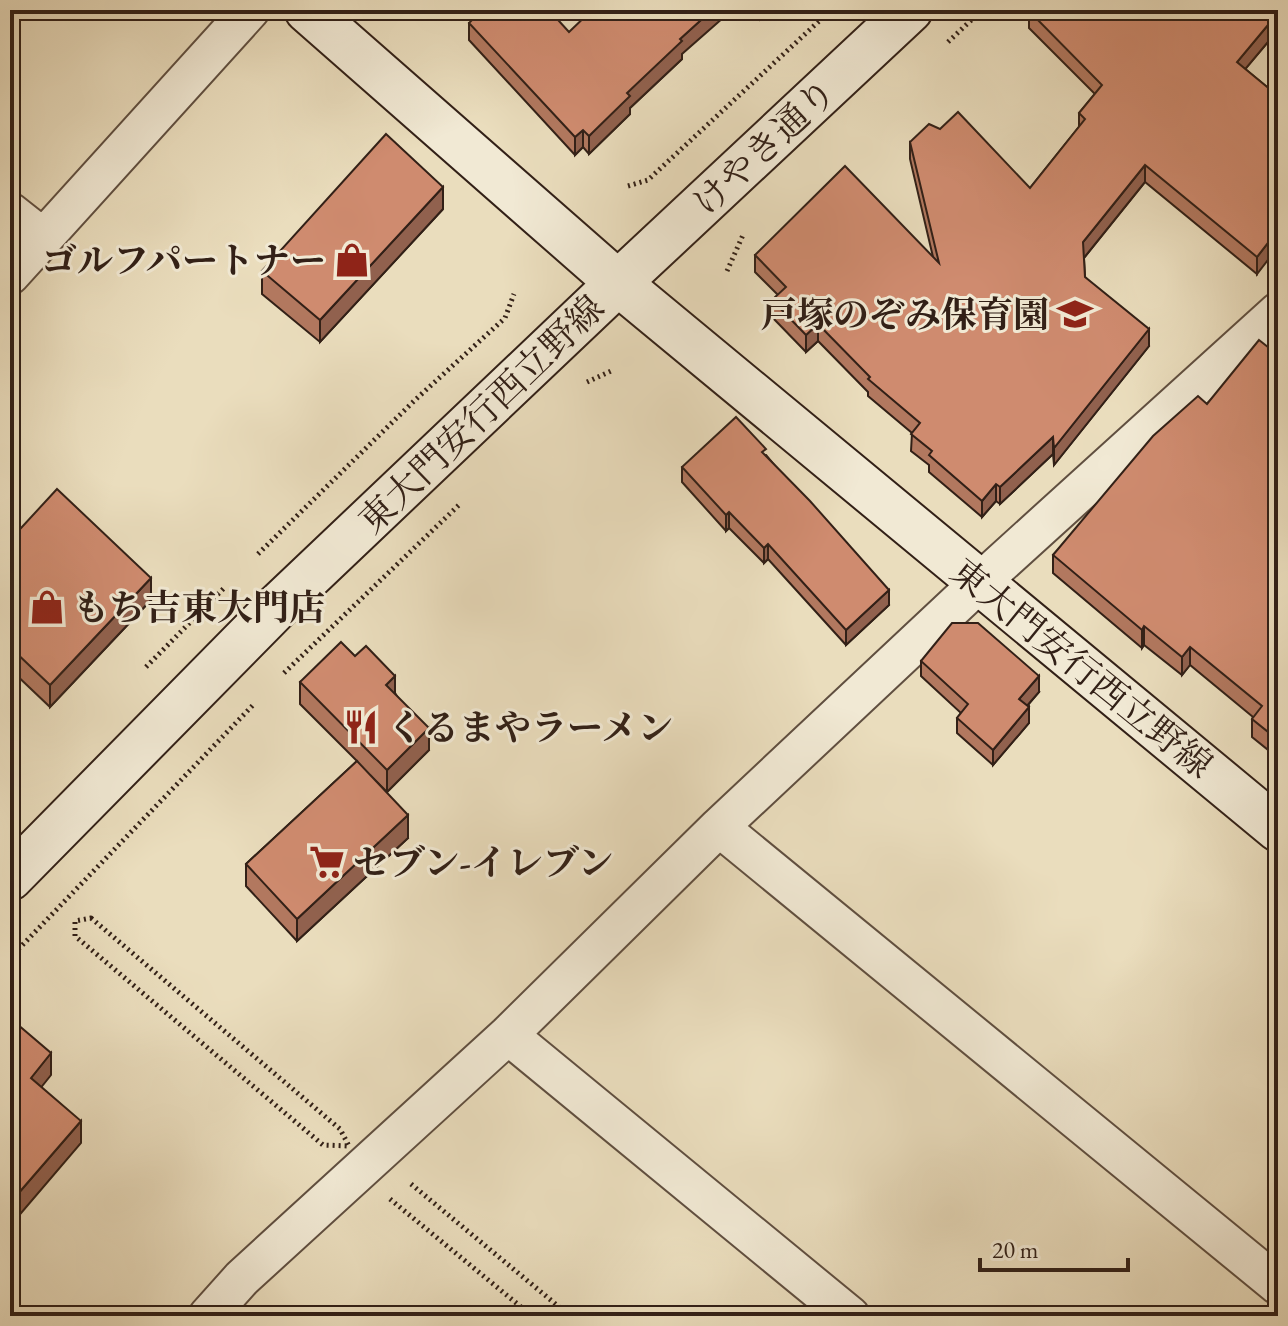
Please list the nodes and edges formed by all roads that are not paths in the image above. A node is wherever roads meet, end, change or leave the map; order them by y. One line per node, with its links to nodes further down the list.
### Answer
1 (250, 10): 5 (street)
2 (910, 10): 7 (main road, けやき通り)
3 (320, 14): 7 (main road)
4 (10, 212): 5 (street)
5 (43, 238): 6 (street)
6 (10, 275)
7 (618, 283): 9 (main road, 東大門安行西立野線); 12 (main road, 東大門安行西立野線)
8 (1278, 312): 9 (street)
9 (978, 584): 10 (street); 11 (main road, 東大門安行西立野線)
10 (719, 827): 13 (street); 14 (street)
11 (1278, 829)
12 (10, 878)
13 (508, 1035): 15 (street); 16 (street)
14 (1278, 1285)
15 (208, 1316)
16 (850, 1316)

